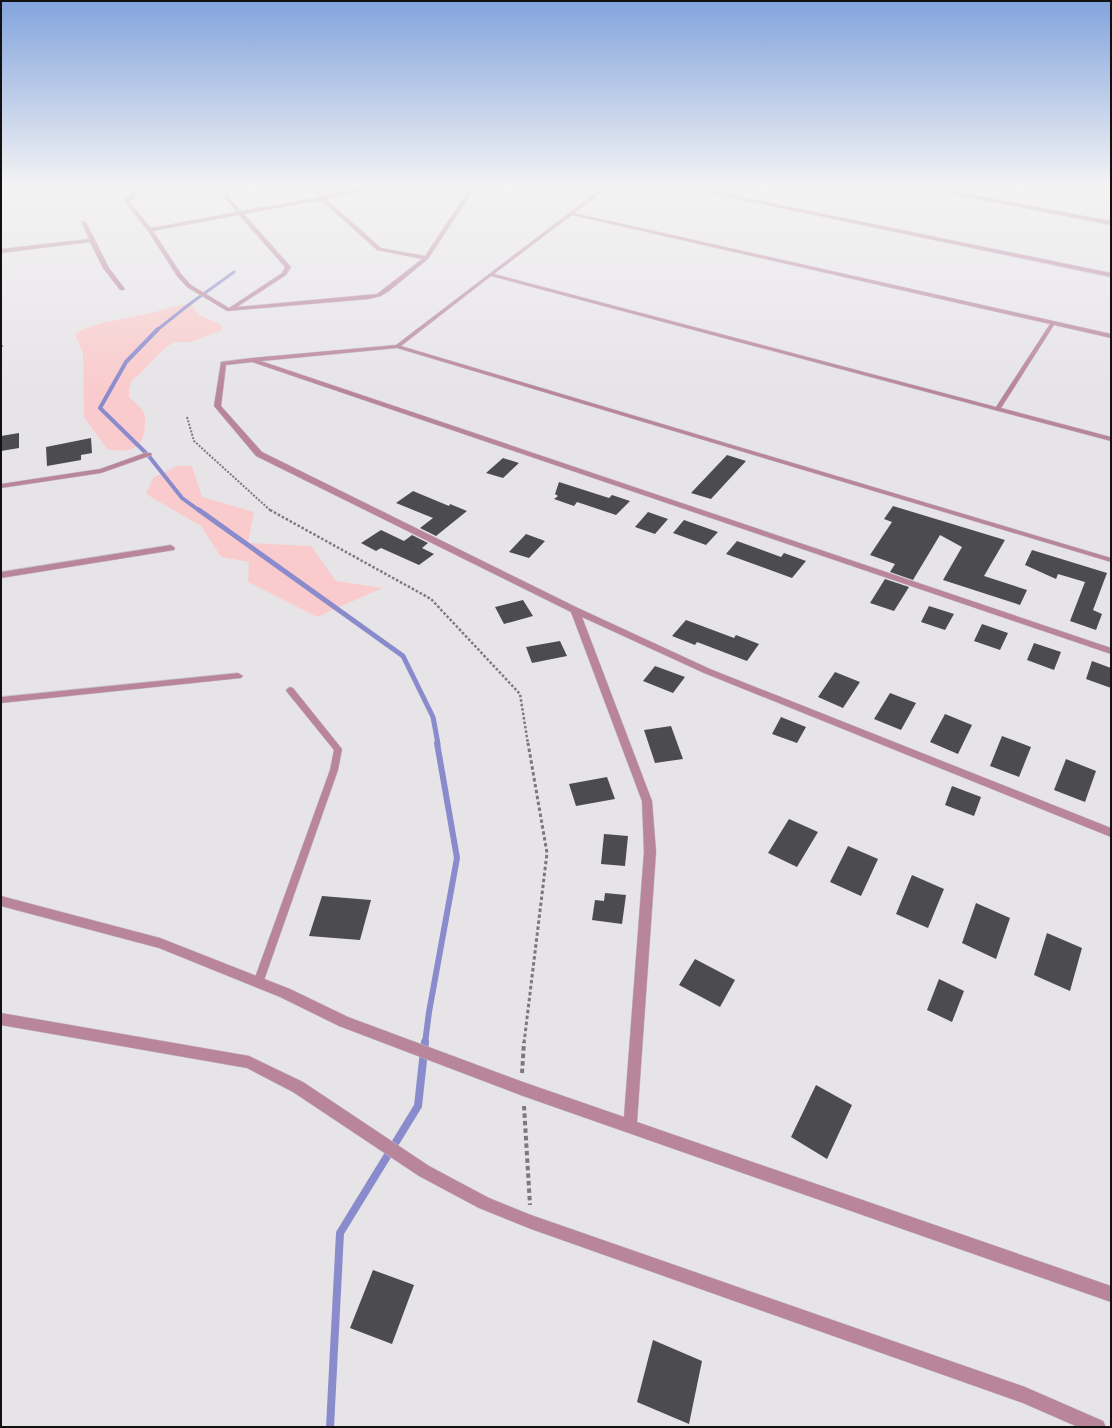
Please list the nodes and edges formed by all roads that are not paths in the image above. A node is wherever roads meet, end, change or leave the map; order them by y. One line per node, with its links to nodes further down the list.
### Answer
1 (99, 255): 12 (street)
2 (166, 255): 13 (street)
3 (277, 255): 13 (street)
4 (408, 255): 9 (street)
5 (428, 255): 9 (street)
6 (518, 255): 10 (lane)
7 (751, 255): 14 (lane)
8 (1012, 255): 11 (street)
9 (426, 258): 13 (street)
10 (491, 275): 16 (lane); 18 (lane)
11 (1111, 275)
12 (122, 289)
13 (229, 310)
14 (1053, 323): 15 (lane); 18 (lane)
15 (1111, 336)
16 (397, 346): 17 (lane); 23 (lane)
17 (252, 360): 25 (street); 26 (street)
18 (998, 409): 19 (lane)
19 (1111, 439)
20 (148, 455): 21 (street)
21 (1, 486)
22 (171, 548): 24 (street)
23 (1111, 560)
24 (1, 575)
25 (575, 610): 30 (street); 34 (street)
26 (1111, 651)
27 (238, 676): 29 (street)
28 (290, 690): 32 (lane)
29 (1, 700)
30 (1111, 833)
31 (1, 901): 32 (street)
32 (258, 983): 34 (street)
33 (1, 1019): 36 (street)
34 (630, 1126): 35 (street)
35 (1111, 1294)
36 (1097, 1427)

